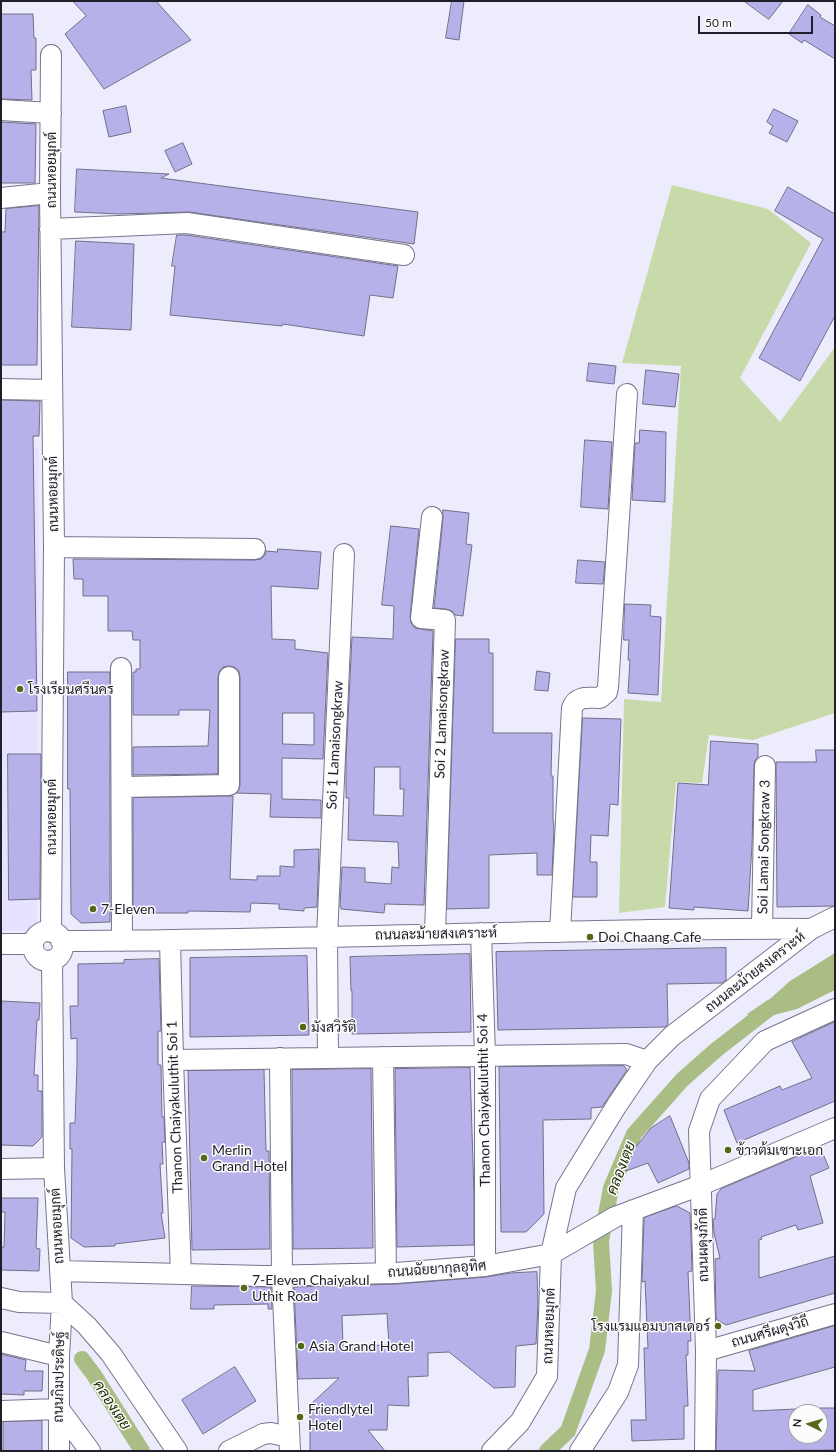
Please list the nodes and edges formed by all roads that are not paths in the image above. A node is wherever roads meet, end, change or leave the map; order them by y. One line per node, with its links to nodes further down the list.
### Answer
1 (51, 55): 3 (street, ถนนหอยมุกต์)
2 (1, 110): 3 (street)
3 (51, 113): 4 (street, ถนนหอยมุกต์)
4 (50, 193): 5 (street); 6 (street, ถนนหอยมุกต์)
5 (1, 198)
6 (50, 229): 7 (street); 9 (street, ถนนหอยมุกต์)
7 (404, 254)
8 (1, 389): 9 (street)
9 (52, 390): 12 (street, ถนนหอยมุกต์)
10 (627, 394): 22 (street)
11 (432, 517): 24 (street, Soi 2 Lamaisongkraw)
12 (54, 547): 13 (street); 25 (street, ถนนหอยมุกต์)
13 (255, 549)
14 (344, 554): 26 (street, Soi 1 Lamaisongkraw)
15 (121, 668): 18 (street)
16 (230, 677): 18 (street)
17 (765, 766): 20 (street, Soi Lamai Songkraw 3)
18 (122, 787): 28 (street)
19 (835, 917): 21 (street, ถนนละม้ายสงเคราะห์)
20 (762, 928): 21 (street, ถนนละม้ายสงเคราะห์); 22 (street, ถนนละม้ายสงเคราะห์)
21 (811, 929): 38 (street, ถนนละม้ายสงเคราะห์)
22 (560, 932): 23 (street, ถนนละม้ายสงเคราะห์)
23 (481, 933): 24 (street, ถนนละม้ายสงเคราะห์); 33 (street, Thanon Chaiyakuluthit Soi 4)
24 (435, 934): 26 (street, ถนนละม้ายสงเคราะห์)
25 (56, 936): 28 (street, ถนนละม้ายสงเคราะห์); 30 (street); 31 (street)
26 (327, 937): 27 (street, ถนนละม้ายสงเคราะห์); 36 (street, Soi 1 Lamaisongkraw)
27 (170, 940): 28 (street, ถนนละม้ายสงเคราะห์); 37 (street, Thanon Chaiyakuluthit Soi 1)
28 (122, 941)
29 (1, 944): 30 (street)
30 (33, 944): 31 (street)
31 (52, 960): 41 (street, ถนนหอยมุกต์)
32 (835, 1009): 42 (street, ถนนผดุงภักดี)
33 (485, 1055): 34 (street); 38 (street); 45 (street, Thanon Chaiyakuluthit Soi 4)
34 (383, 1056): 36 (street); 47 (street)
35 (280, 1058): 36 (street); 37 (street); 49 (street)
36 (328, 1058)
37 (173, 1060): 48 (street, Thanon Chaiyakuluthit Soi 1)
38 (647, 1061): 44 (street, ถนนละม้ายสงเคราะห์)
39 (835, 1128): 42 (street)
40 (1, 1168): 41 (street)
41 (54, 1168): 46 (street, ถนนหอยมุกต์)
42 (701, 1185): 43 (street, ถนนฉัยยากุลอุทิศ); 54 (street, ถนนผดุงภักดี)
43 (624, 1214): 44 (street, ถนนฉัยยากุลอุทิศ); 64 (street)
44 (558, 1251): 45 (street, ถนนฉัยยากุลอุทิศ); 63 (street, ถนนหอยมุกต์)
45 (485, 1266): 47 (street, ถนนฉัยยากุลอุทิศ)
46 (60, 1271): 48 (street, ถนนฉัยยากุลอุทิศ); 51 (street, ถนนหอยมุกต์)
47 (386, 1273): 49 (street, ถนนฉัยยากุลอุทิศ)
48 (181, 1274): 49 (street, ถนนฉัยยากุลอุทิศ)
49 (282, 1276): 58 (street)
50 (1, 1298): 51 (street)
51 (61, 1310): 55 (street, ถนนกิมประดิษฐ์); 61 (street)
52 (835, 1314): 54 (street, ถนนศรีผดุงวิถี)
53 (1, 1342): 55 (street)
54 (706, 1351): 65 (street, ถนนผดุงภักดี)
55 (59, 1354): 56 (street, ถนนกิมประดิษฐ์)
56 (59, 1409): 57 (street); 59 (street, ถนนกิมประดิษฐ์); 60 (street)
57 (1, 1411)
58 (290, 1444): 62 (street)
59 (58, 1451)
60 (90, 1451)
61 (177, 1451)
62 (230, 1451)
63 (492, 1451)
64 (580, 1451)
65 (705, 1451)

